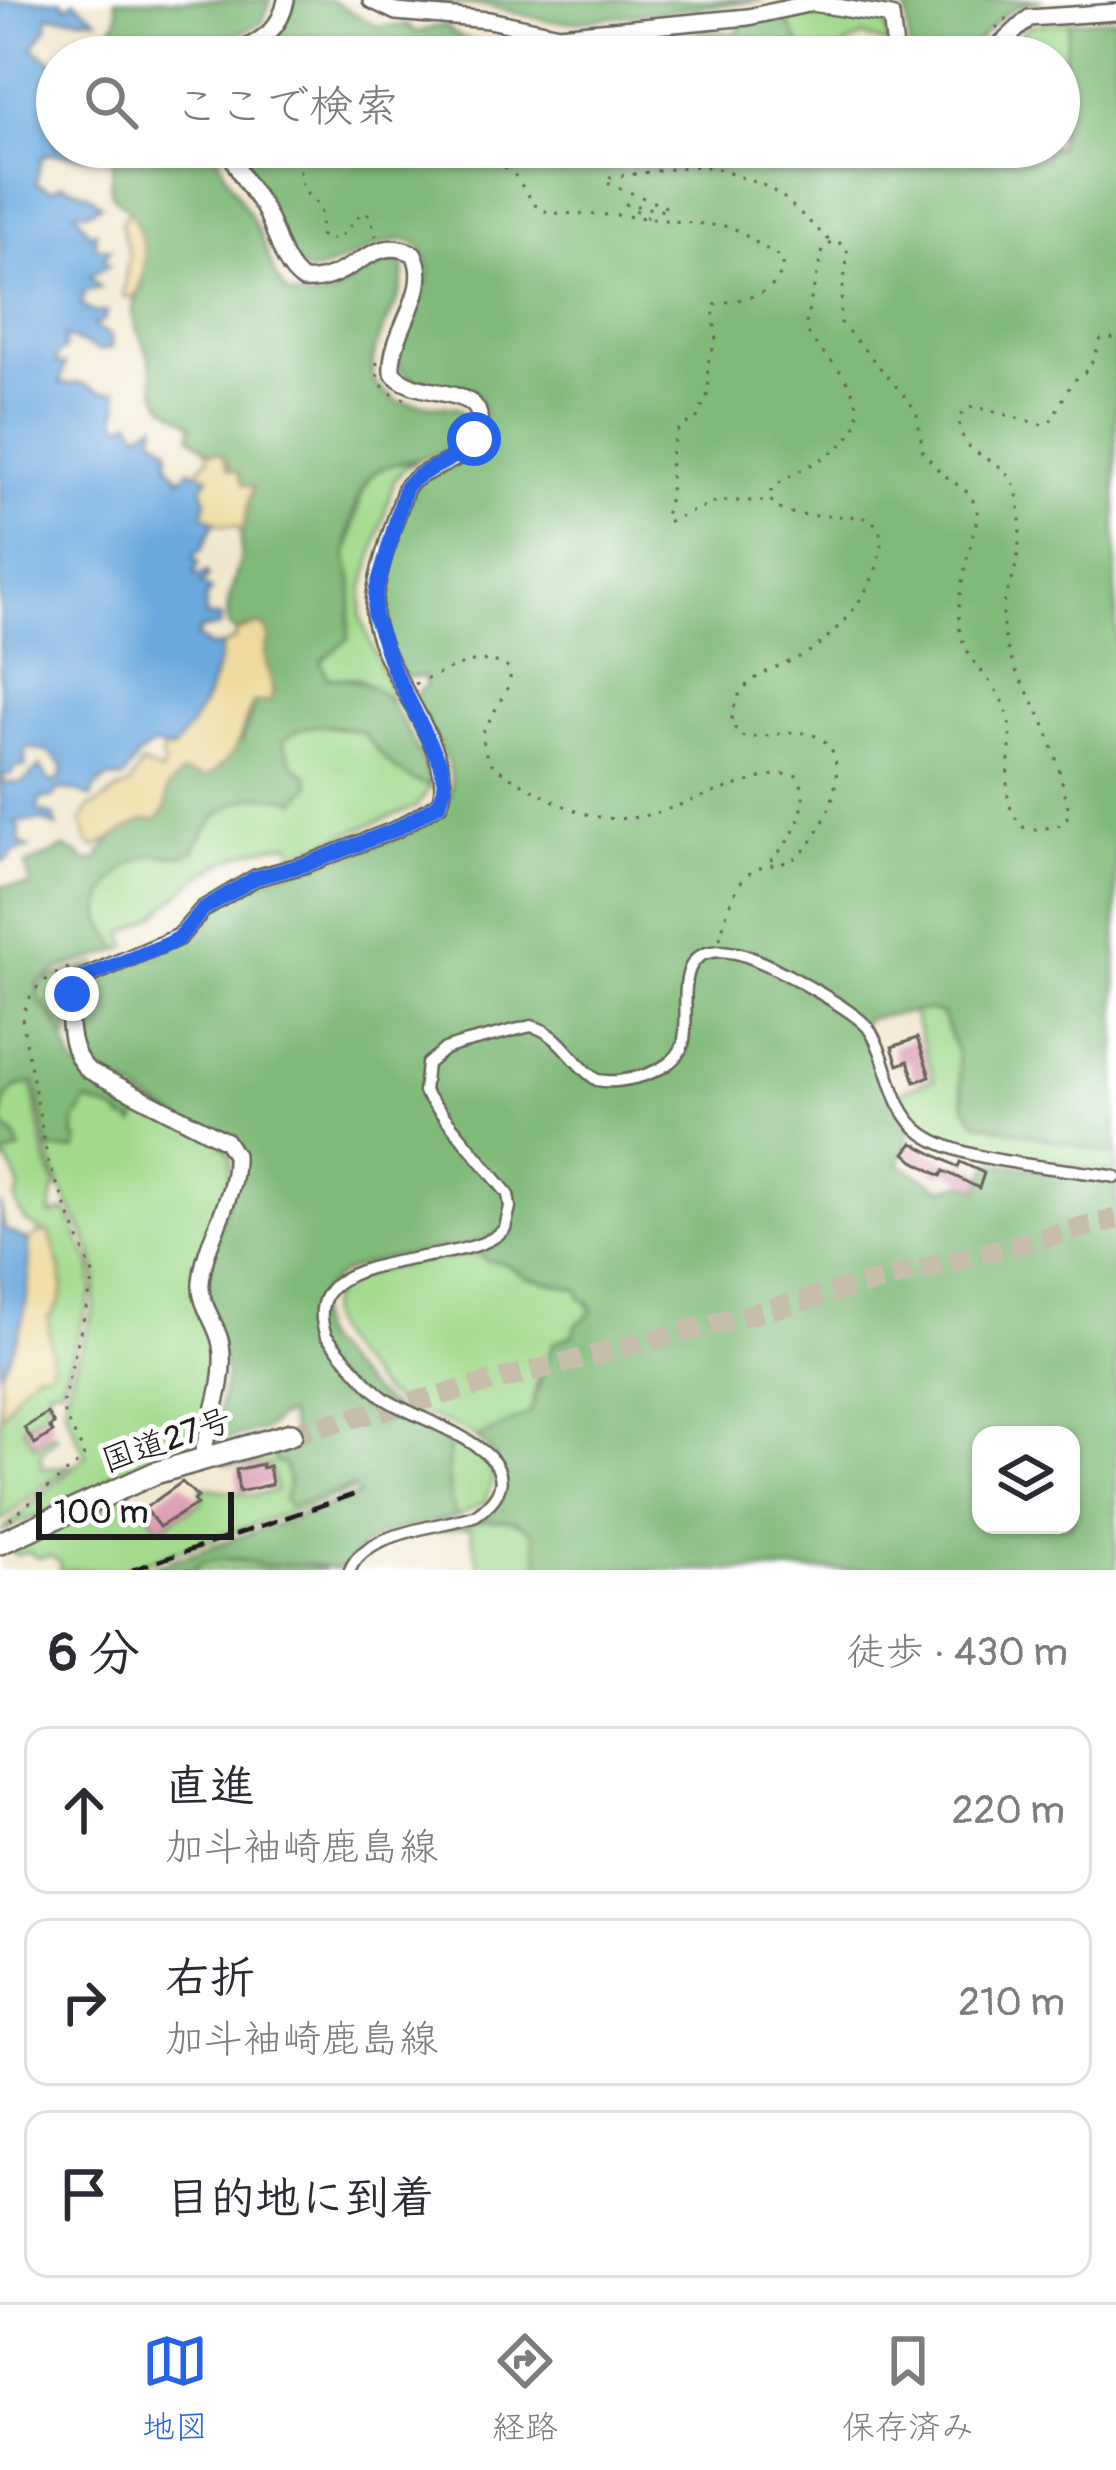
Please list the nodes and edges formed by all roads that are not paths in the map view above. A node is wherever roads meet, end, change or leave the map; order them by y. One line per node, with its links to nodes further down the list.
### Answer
1 (286, 0): 4 (main road)
2 (371, 0): 5 (main road)
3 (1116, 12): 6 (main road)
4 (266, 36)
5 (893, 36)
6 (1005, 36)
7 (235, 168): 10 (main road)
8 (1116, 1177): 12 (street)
9 (290, 1434): 10 (highway, 国道27号)
10 (202, 1457): 11 (highway, 国道27号)
11 (0, 1543)
12 (350, 1570)

